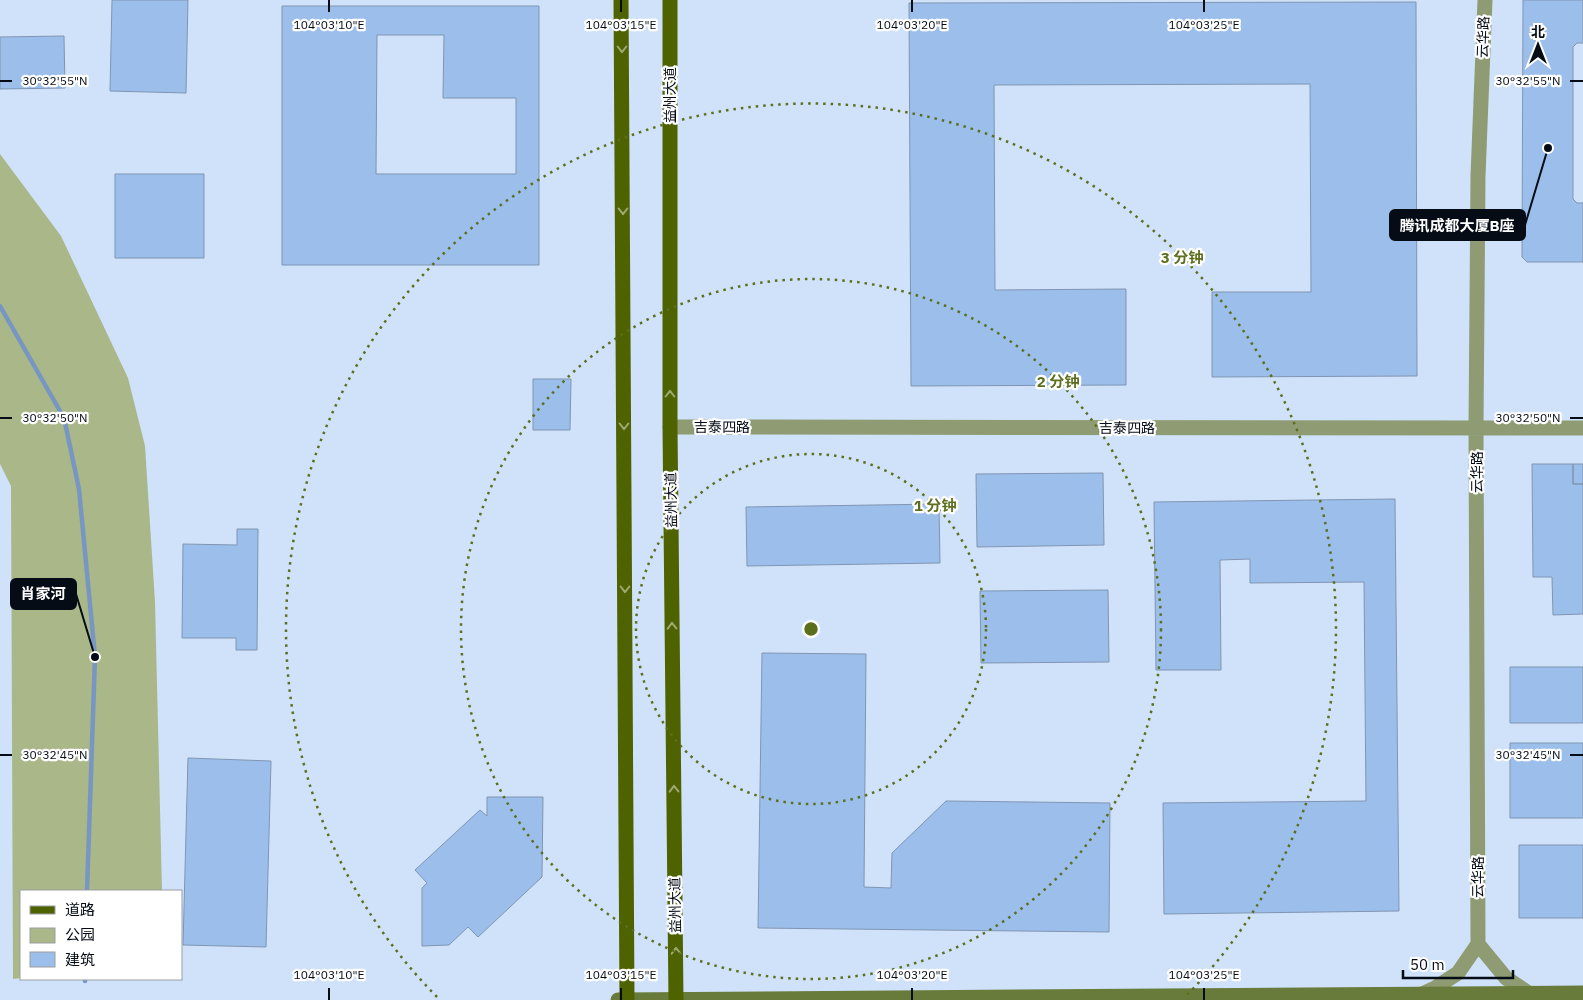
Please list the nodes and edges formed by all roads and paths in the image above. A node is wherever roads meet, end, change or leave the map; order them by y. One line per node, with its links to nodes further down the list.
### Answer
1 (621, 0): 12 (main road, one-way to 12)
2 (670, 0): 4 (main road, 益州大道, one-way to 2)
3 (1484, 0): 5 (street, 云华路)
4 (670, 427): 5 (street, 吉泰四路); 13 (main road, 益州大道, one-way to 4)
5 (1476, 428): 6 (street, 吉泰四路); 7 (street, 云华路)
6 (1583, 428)
7 (1478, 944): 9 (street); 10 (street)
8 (1583, 993): 10 (main road)
9 (1422, 994): 10 (main road); 13 (main road)
10 (1530, 994)
11 (618, 1000): 12 (main road)
12 (627, 1000): 13 (main road)
13 (676, 1000)

